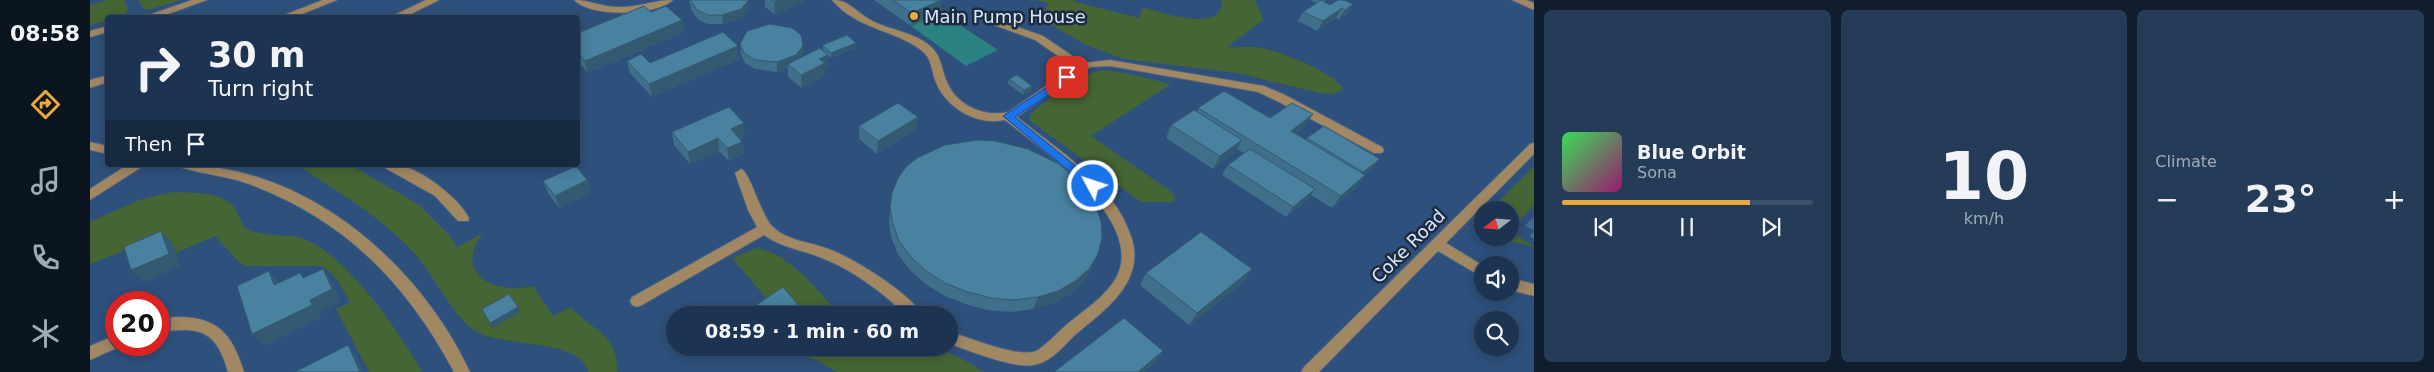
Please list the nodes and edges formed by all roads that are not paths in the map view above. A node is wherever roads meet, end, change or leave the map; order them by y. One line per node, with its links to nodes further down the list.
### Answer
1 (202, 0): 9 (lane)
2 (332, 0): 10 (lane)
3 (434, 0): 11 (lane)
4 (579, 0): 5 (lane)
5 (668, 0)
6 (837, 0): 18 (lane)
7 (1517, 0): 8 (lane)
8 (1534, 7)
9 (154, 15)
10 (290, 15)
11 (400, 15)
12 (998, 23): 15 (lane)
13 (105, 30): 14 (lane)
14 (90, 34)
15 (1082, 67): 18 (lane); 22 (lane)
16 (105, 79): 17 (lane)
17 (90, 84)
18 (1008, 116): 37 (lane)
19 (90, 146): 21 (lane)
20 (1534, 146): 30 (lane, Coke Road)
21 (105, 149)
22 (1378, 150)
23 (133, 167): 27 (lane)
24 (195, 167): 41 (lane)
25 (393, 167): 28 (lane)
26 (741, 173): 29 (lane)
27 (90, 195)
28 (463, 218)
29 (766, 228): 34 (lane); 35 (lane)
30 (1437, 244): 31 (lane); 42 (lane, Coke Road)
31 (1474, 267)
32 (1519, 286): 33 (lane)
33 (1534, 290)
34 (637, 301)
35 (906, 306)
36 (170, 325): 40 (lane)
37 (958, 340)
38 (105, 346): 39 (lane)
39 (90, 353)
40 (236, 372)
41 (462, 372)
42 (1310, 372)

